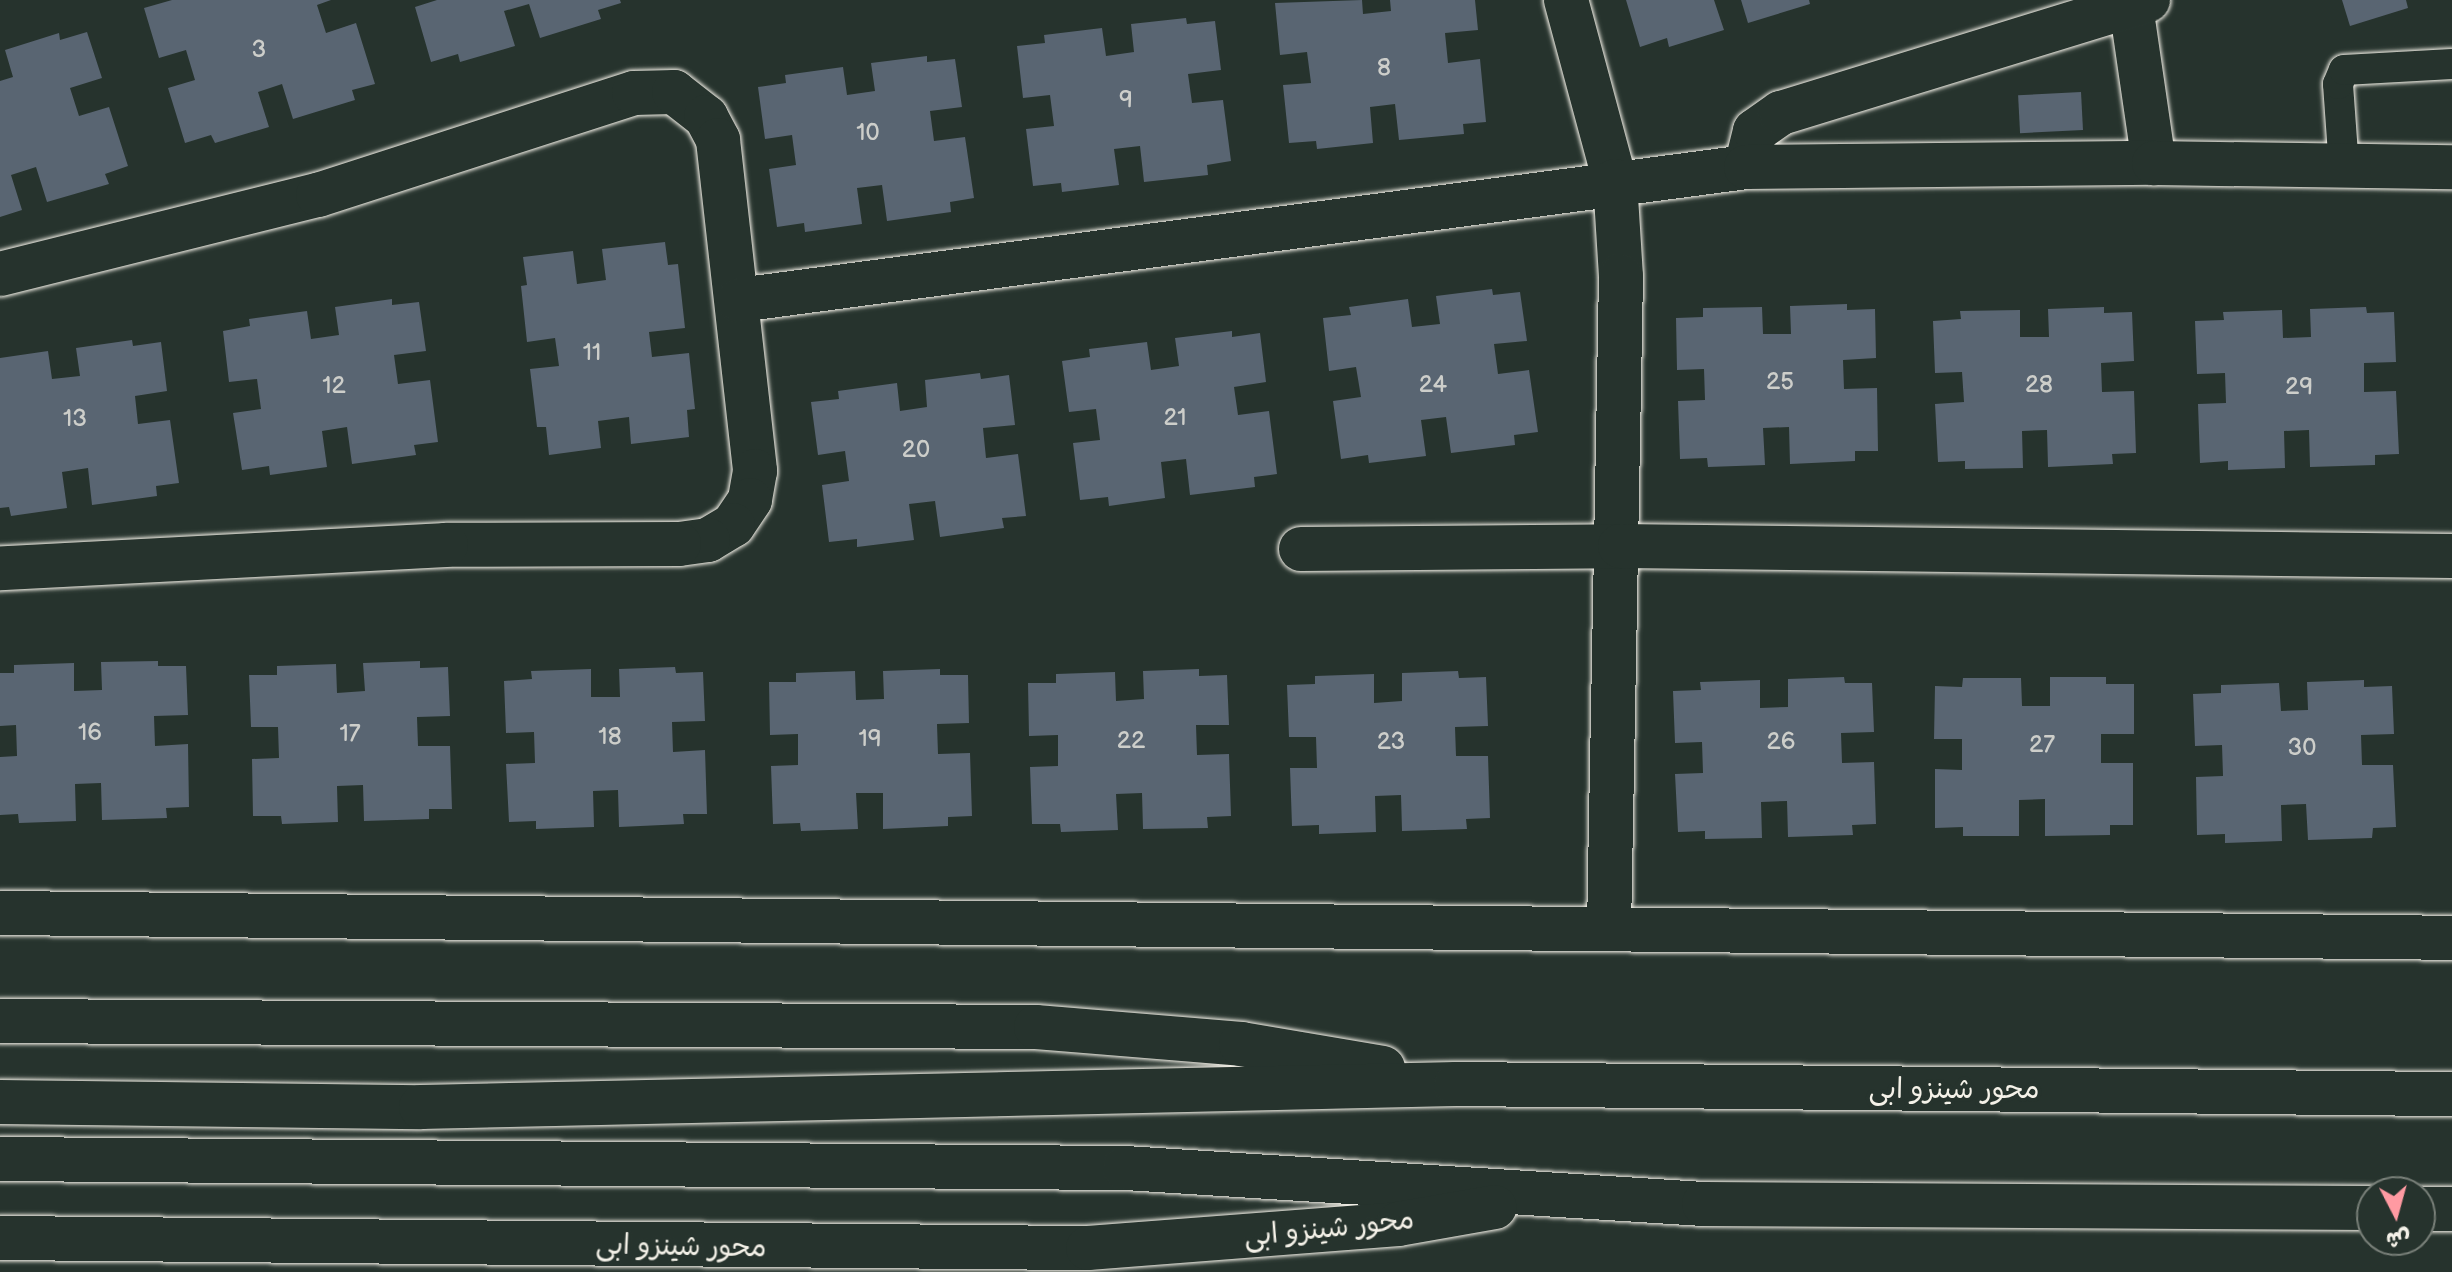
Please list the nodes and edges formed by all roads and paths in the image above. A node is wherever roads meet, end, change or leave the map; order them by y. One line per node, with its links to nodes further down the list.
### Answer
1 (1566, 0): 8 (street)
2 (2140, 3): 4 (street); 5 (street)
3 (2452, 64): 7 (lane)
4 (2154, 163): 5 (street); 7 (street)
5 (1746, 167): 8 (street)
6 (2452, 167): 7 (street)
7 (2344, 168)
8 (1615, 181): 10 (street); 11 (street)
9 (0, 274): 10 (street)
10 (739, 300): 14 (street)
11 (1620, 546): 12 (street); 13 (street); 16 (street)
12 (1301, 549)
13 (2452, 556)
14 (0, 568)
15 (0, 913): 16 (street)
16 (1609, 929): 17 (street)
17 (2452, 938)
18 (0, 1021): 19 (street, محور شينزو ابى)
19 (1456, 1084): 20 (street, محور شينزو ابى); 21 (street, محور شينزو ابى)
20 (2452, 1094)
21 (0, 1102)
22 (0, 1159): 23 (street, محور شينزو ابى)
23 (1552, 1197): 24 (street, محور شينزو ابى); 25 (street, محور شينزو ابى)
24 (2356, 1208)
25 (0, 1238)

